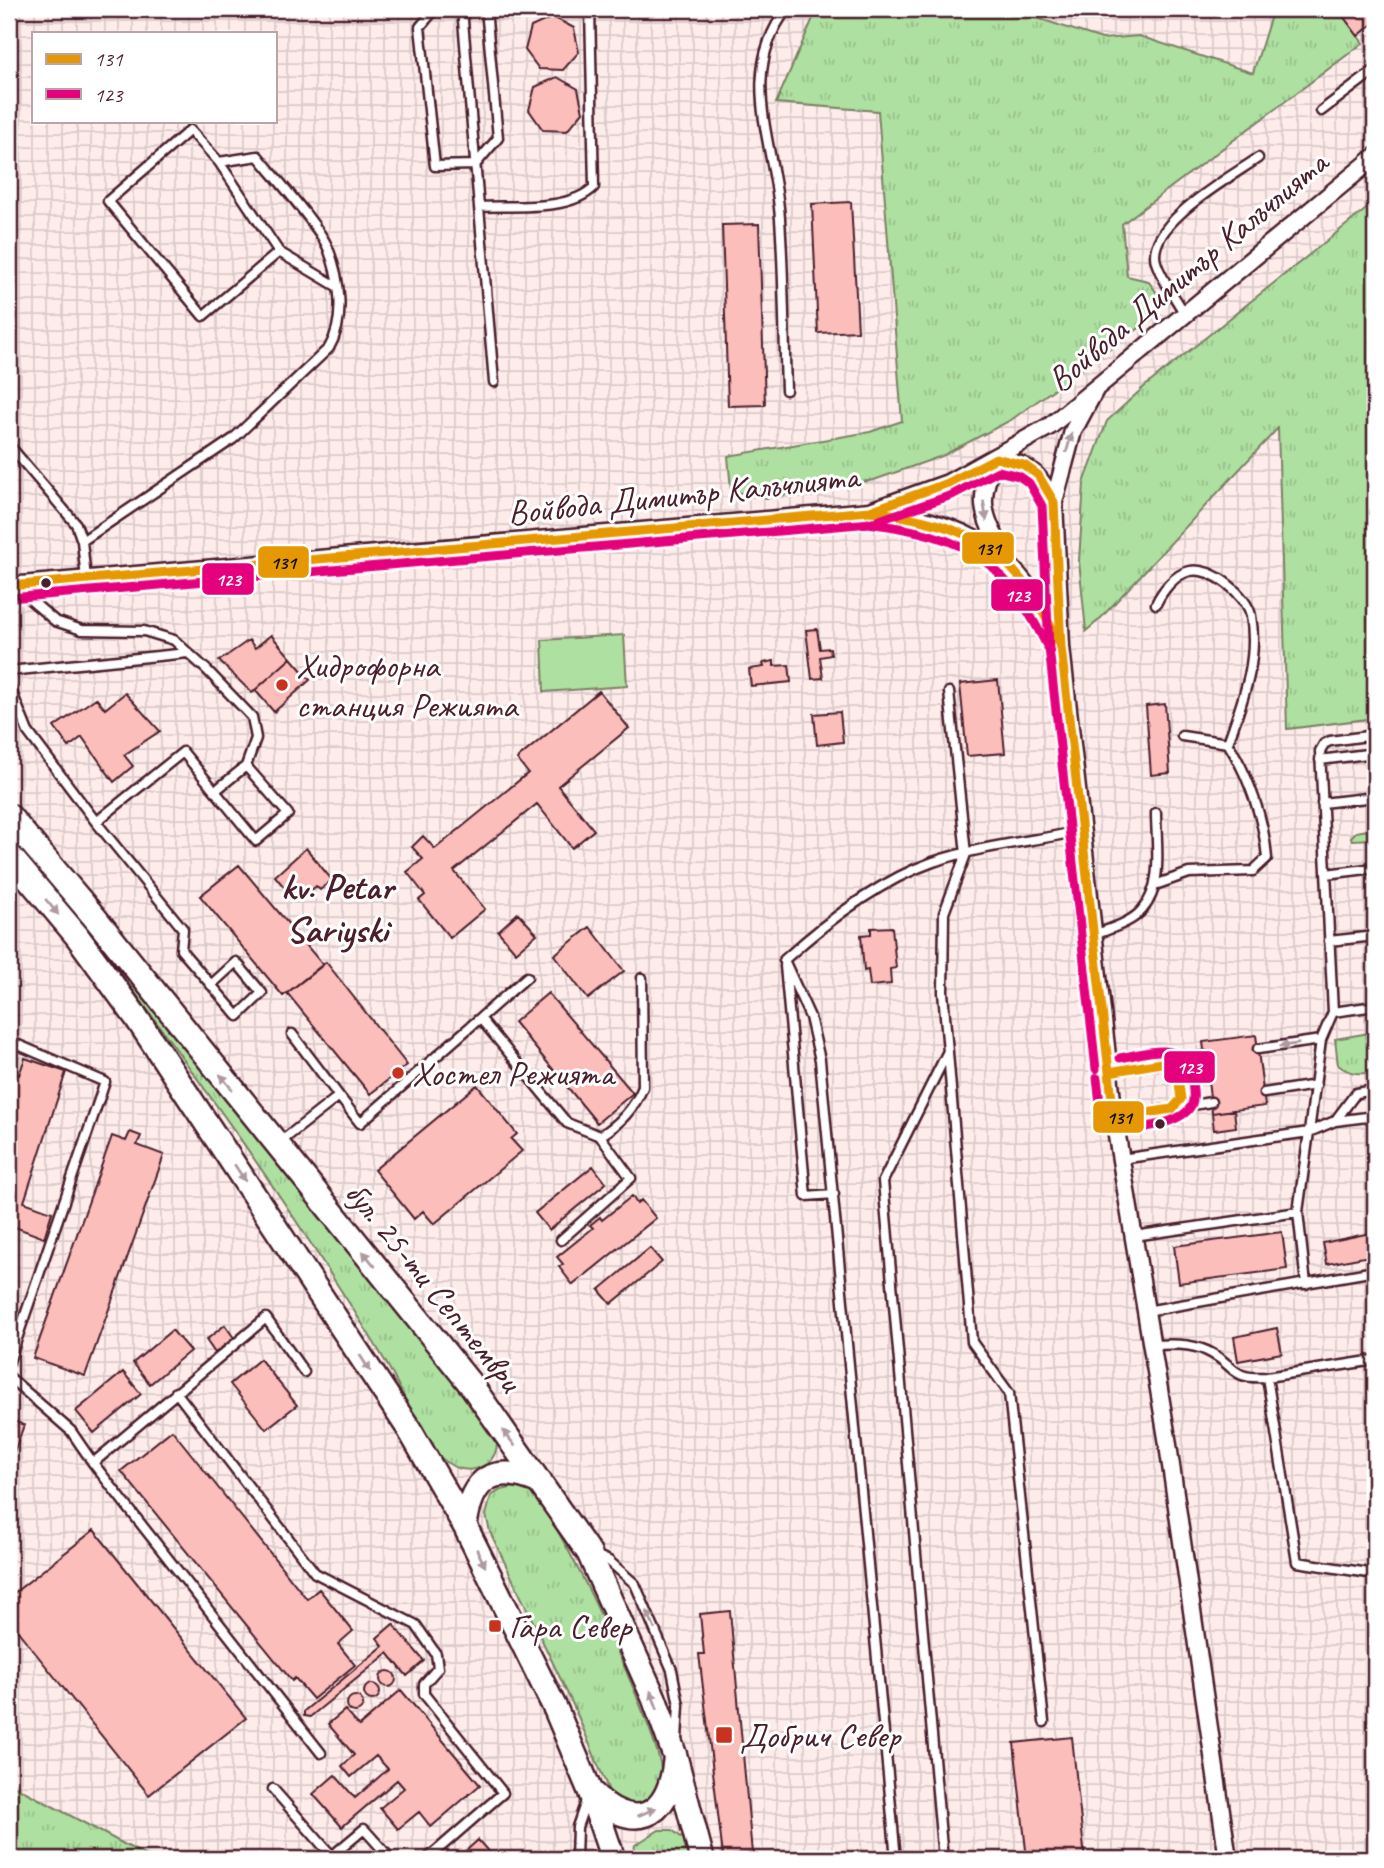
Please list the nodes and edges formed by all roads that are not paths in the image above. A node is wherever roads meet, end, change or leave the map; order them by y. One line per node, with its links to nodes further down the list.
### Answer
1 (435, 9): 11 (lane)
2 (461, 9): 11 (lane)
3 (486, 9): 11 (lane)
4 (590, 9): 12 (lane)
5 (787, 9): 18 (lane)
6 (1375, 70): 7 (lane)
7 (1321, 111)
8 (1375, 156): 15 (street, Войвода Димитър Калъчлията)
9 (1258, 158): 15 (lane)
10 (219, 162): 13 (lane); 13 (lane); 14 (lane)
11 (475, 165): 12 (lane)
12 (479, 207): 16 (lane)
13 (279, 252): 14 (lane)
14 (338, 287): 23 (lane)
15 (1185, 314): 17 (street, Войвода Димитър Калъчлията)
16 (494, 382)
17 (1096, 388): 20 (street, Войвода Димитър Калъчлията); 21 (street, one-way to 17)
18 (786, 390)
19 (9, 445): 23 (lane)
20 (996, 458): 21 (street); 22 (street, Войвода Димитър Калъчлията); 24 (street, one-way to 24)
21 (1054, 502): 28 (street)
22 (870, 511): 24 (street); 25 (street, Войвода Димитър Калъчлията)
23 (82, 541): 25 (lane)
24 (1009, 561): 28 (street)
25 (86, 579): 26 (street, Войвода Димитър Калъчлията)
26 (11, 586): 29 (lane)
27 (1156, 604): 35 (lane)
28 (1061, 647): 45 (street)
29 (188, 653): 30 (lane); 38 (lane)
30 (9, 671)
31 (9, 685): 44 (lane)
32 (949, 692): 46 (lane)
33 (1375, 735): 37 (lane)
34 (1182, 736): 35 (lane)
35 (1228, 743): 50 (lane)
36 (1375, 753): 37 (lane)
37 (1320, 761): 41 (lane)
38 (246, 766): 39 (lane); 39 (lane)
39 (215, 791): 44 (lane)
40 (1375, 796): 41 (lane)
41 (1322, 803): 49 (lane)
42 (1156, 813): 50 (lane)
43 (9, 816): 80 (main road, бул. 25-ти Септември, one-way to 43)
44 (96, 822): 57 (lane)
45 (1081, 831): 46 (lane); 51 (street)
46 (966, 854): 54 (lane); 65 (lane)
47 (9, 855): 98 (main road, one-way to 98)
48 (1375, 868): 49 (lane)
49 (1325, 874): 53 (lane)
50 (1155, 885): 51 (lane)
51 (1092, 936): 68 (street)
52 (1375, 936): 53 (lane)
53 (1329, 941): 59 (lane)
54 (785, 960): 82 (lane); 82 (lane)
55 (527, 977): 60 (lane)
56 (642, 978): 79 (lane)
57 (211, 985): 57 (lane)
58 (1375, 1006): 59 (lane)
59 (1333, 1012): 62 (lane)
60 (480, 1018): 72 (lane); 79 (lane)
61 (292, 1034): 72 (lane)
62 (1321, 1040): 64 (lane, one-way to 64); 69 (lane)
63 (9, 1041): 91 (lane)
64 (1258, 1049)
65 (948, 1050): 100 (lane); 111 (lane)
66 (1205, 1056): 67 (lane)
67 (1167, 1062): 68 (lane); 74 (lane)
68 (1108, 1072): 76 (street)
69 (1316, 1085): 71 (lane); 78 (lane)
70 (1375, 1090): 77 (lane)
71 (1264, 1093)
72 (339, 1096): 80 (lane)
73 (1211, 1102): 74 (lane)
74 (1172, 1109): 76 (lane)
75 (1375, 1116): 77 (lane)
76 (1114, 1118): 81 (street)
77 (1335, 1121): 78 (lane)
78 (1309, 1132): 81 (lane); 83 (lane)
79 (600, 1136): 85 (lane)
80 (277, 1145): 97 (main road, бул. 25-ти Септември, one-way to 80)
81 (1121, 1159): 84 (street)
82 (834, 1194): 110 (lane)
83 (1298, 1212): 84 (lane); 87 (lane)
84 (1133, 1236): 88 (street)
85 (561, 1240)
86 (1375, 1271): 87 (lane)
87 (1306, 1284): 88 (lane)
88 (1146, 1311): 89 (street)
89 (1151, 1345): 94 (lane); 112 (street)
90 (1375, 1360): 94 (lane)
91 (9, 1362)
92 (304, 1372): 95 (lane)
93 (9, 1377): 96 (lane)
94 (1268, 1377): 99 (lane)
95 (176, 1392): 96 (lane); 106 (lane)
96 (93, 1463): 101 (lane)
97 (540, 1482): 98 (main road); 102 (main road, бул. 25-ти Септември, one-way to 97)
98 (465, 1526): 104 (main road, one-way to 104)
99 (1375, 1574)
100 (1044, 1722)
101 (321, 1753)
102 (675, 1756): 104 (main road, one-way to 102); 109 (main road, бул. 25-ти Септември)
103 (273, 1789): 105 (lane)
104 (590, 1791): 107 (lane); 108 (main road)
105 (391, 1859)
106 (427, 1859)
107 (576, 1859)
108 (613, 1859)
109 (702, 1859)
110 (896, 1859)
111 (943, 1859)
112 (1228, 1859)

